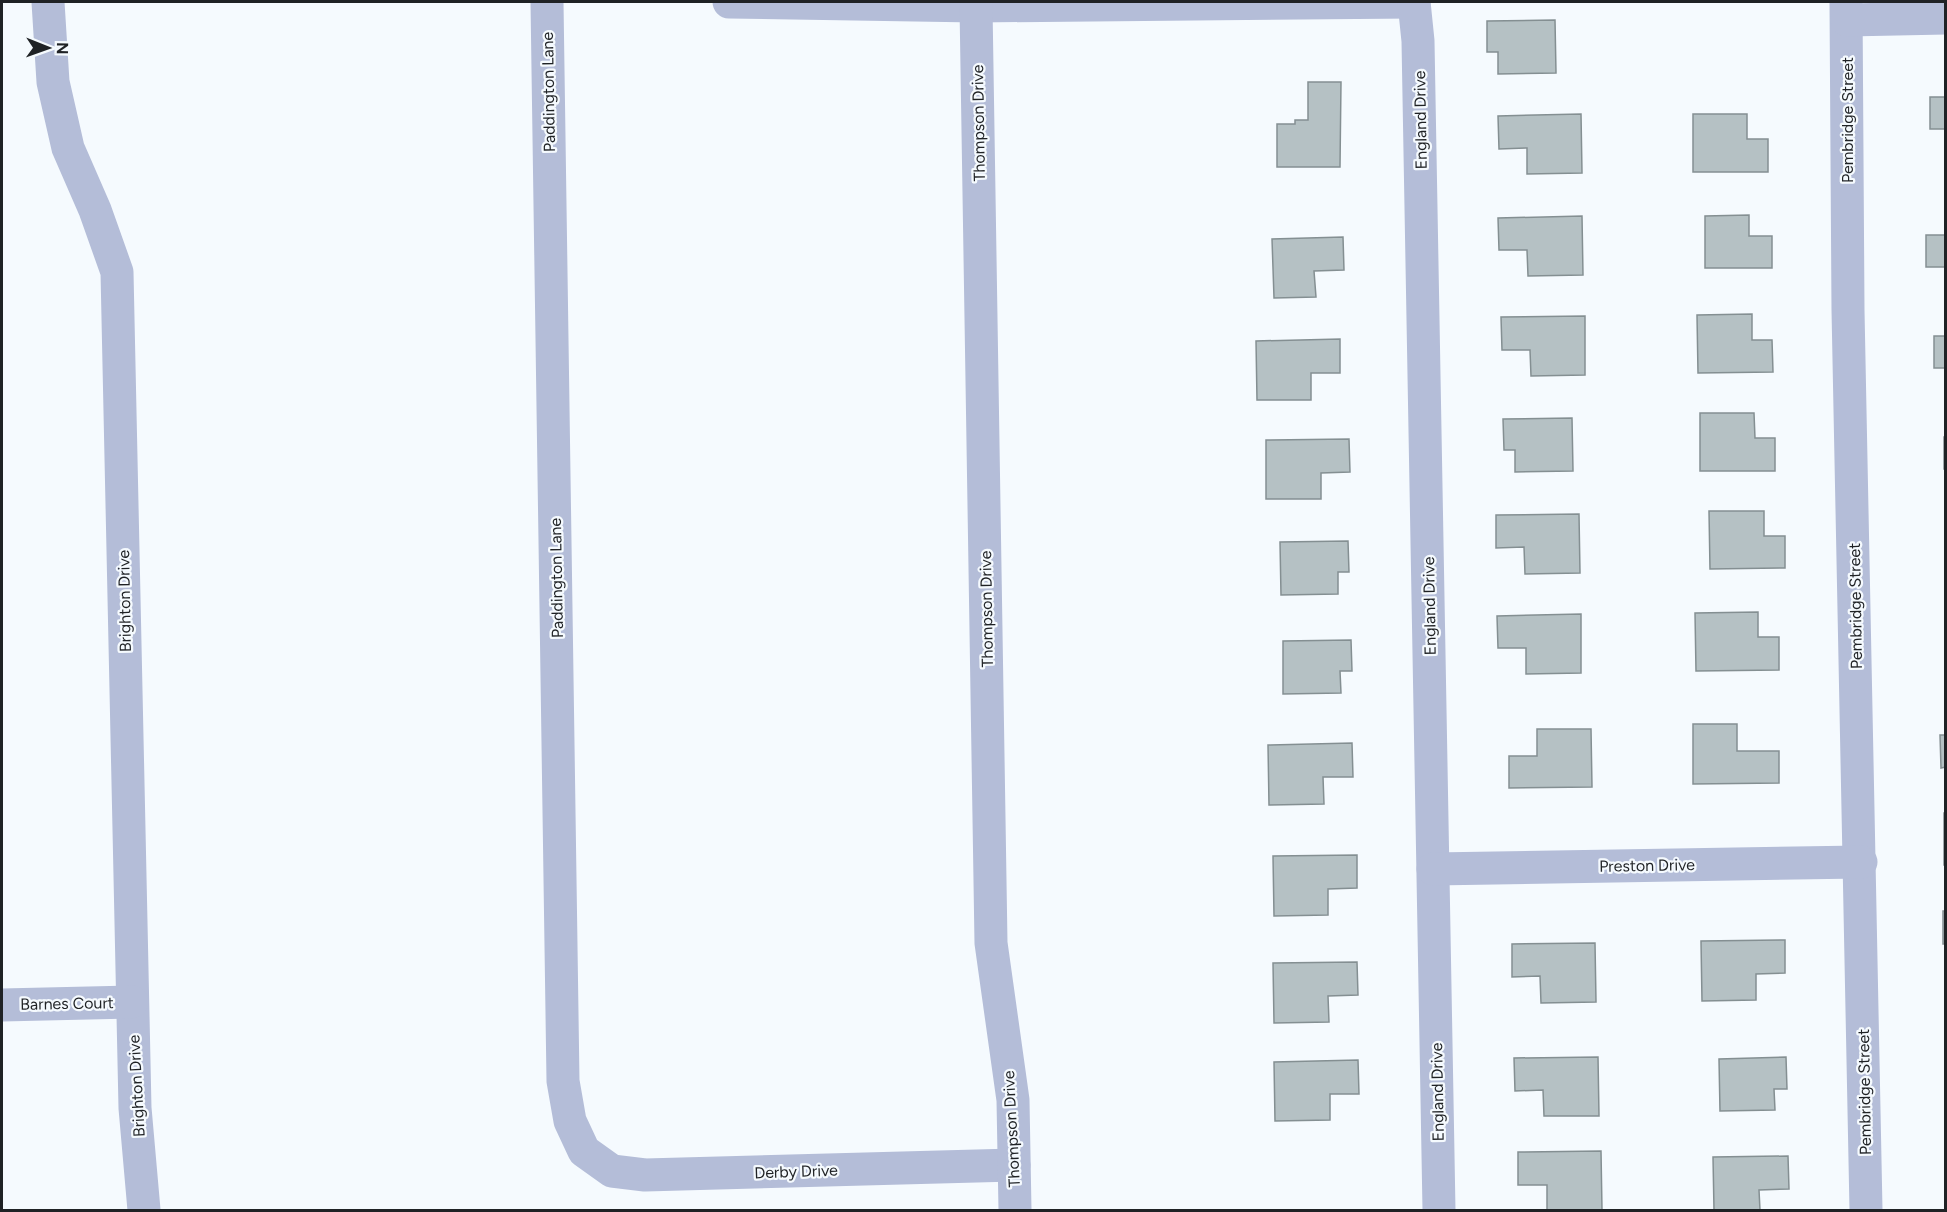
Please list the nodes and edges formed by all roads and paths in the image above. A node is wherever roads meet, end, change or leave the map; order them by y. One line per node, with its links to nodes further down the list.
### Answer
1 (48, 2): 10 (street, Brighton Drive)
2 (547, 2): 12 (street, Paddington Lane)
3 (729, 2): 5 (street)
4 (1414, 2): 5 (street); 9 (street, England Drive)
5 (976, 6): 13 (street, Thompson Drive)
6 (1847, 11): 7 (street); 8 (street, Pembridge Street)
7 (1946, 18)
8 (1861, 862): 9 (street, Preston Drive); 17 (street, Pembridge Street)
9 (1434, 869): 16 (street, England Drive)
10 (132, 1002): 11 (street, Barnes Court); 14 (street, Brighton Drive)
11 (2, 1005)
12 (584, 1152): 13 (street, Derby Drive)
13 (1014, 1165): 15 (street, Thompson Drive)
14 (144, 1210)
15 (1015, 1210)
16 (1439, 1210)
17 (1866, 1210)

